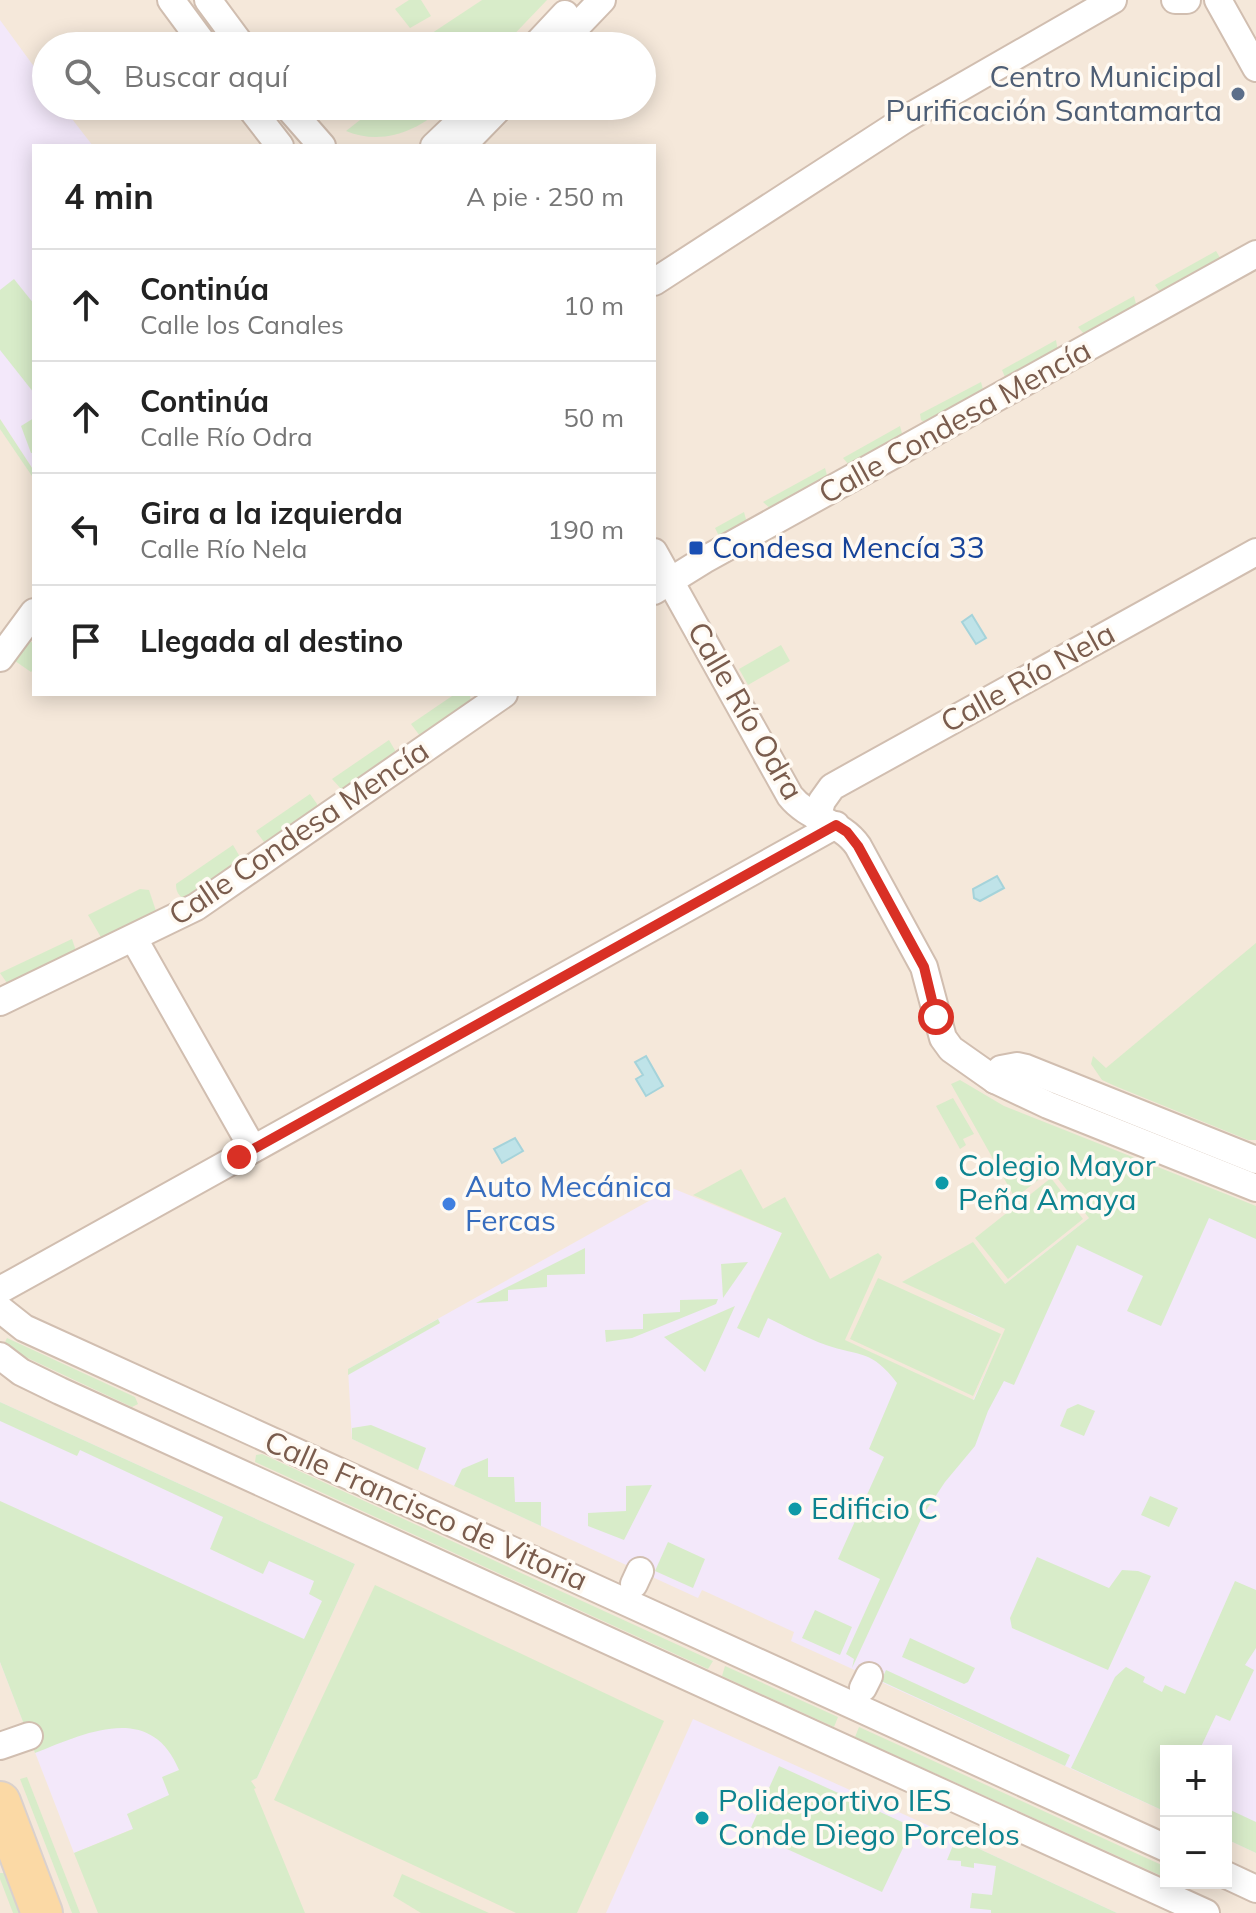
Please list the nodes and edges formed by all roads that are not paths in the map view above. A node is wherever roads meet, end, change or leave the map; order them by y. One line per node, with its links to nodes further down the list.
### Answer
1 (171, 0): 9 (street)
2 (208, 0): 10 (street)
3 (579, 0): 11 (street)
4 (602, 0): 12 (street)
5 (1113, 0): 23 (street)
6 (1175, 0): 7 (street)
7 (1187, 0)
8 (1218, 0): 13 (street)
9 (195, 32)
10 (232, 32)
11 (548, 32)
12 (571, 32)
13 (1256, 68)
14 (260, 120): 18 (street)
15 (299, 120): 19 (street)
16 (461, 120): 20 (street)
17 (487, 120): 21 (street)
18 (278, 144)
19 (320, 144)
20 (436, 144)
21 (464, 144)
22 (1256, 254): 26 (street, Calle Condesa Mencía)
23 (656, 281)
24 (1256, 552): 30 (street, Calle Río Nela)
25 (656, 560): 26 (street, Calle Río Odra)
26 (662, 586): 30 (street, Calle Río Odra)
27 (32, 615): 28 (street)
28 (0, 658)
29 (501, 696): 31 (street, Calle Condesa Mencía)
30 (826, 822): 33 (street, Calle Río Odra); 34 (street)
31 (134, 939): 32 (street, Calle Condesa Mencía); 34 (street)
32 (0, 1002)
33 (995, 1080): 35 (street); 36 (street, Calle Río Odra)
34 (253, 1149): 37 (street)
35 (1256, 1160)
36 (1256, 1188)
37 (0, 1290)
38 (0, 1309): 40 (street, Calle Francisco de Vitoria)
39 (0, 1356): 41 (street, Calle Francisco de Vitoria)
40 (209, 1413): 41 (street); 42 (street, Calle Francisco de Vitoria)
41 (189, 1450): 44 (street, Calle Francisco de Vitoria)
42 (863, 1690): 44 (street); 47 (street, Calle Francisco de Vitoria)
43 (29, 1736): 45 (street)
44 (838, 1745): 52 (street, Calle Francisco de Vitoria)
45 (0, 1746)
46 (0, 1802): 48 (main road)
47 (1160, 1845)
48 (13, 1862): 51 (main road)
49 (1232, 1878): 50 (street)
50 (1256, 1889)
51 (42, 1913)
52 (1206, 1913)

